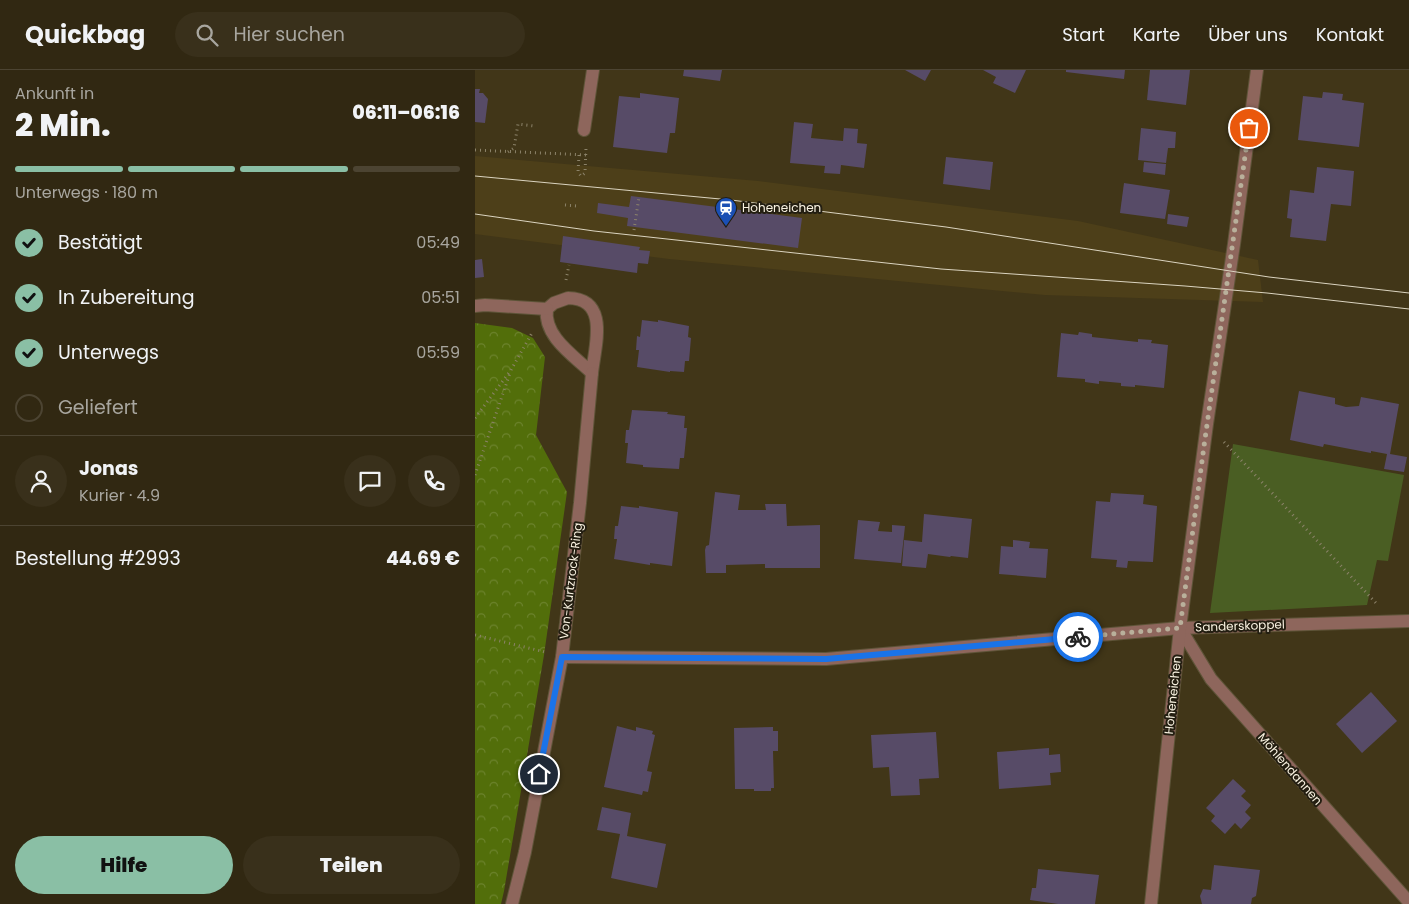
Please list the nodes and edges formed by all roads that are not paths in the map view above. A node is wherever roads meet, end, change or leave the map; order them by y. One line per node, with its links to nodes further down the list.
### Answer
1 (593, 70): 3 (street)
2 (1257, 70): 8 (street, Hoheneichen)
3 (584, 130)
4 (475, 306): 5 (street)
5 (547, 309): 6 (street); 6 (street, Von-Kurtzrock-Ring)
6 (593, 373): 9 (street, Von-Kurtzrock-Ring)
7 (1409, 621): 8 (street, Sanderskoppel)
8 (1180, 628): 9 (street, Sanderskoppel); 10 (street, Möhlendannen); 12 (street, Hoheneichen)
9 (562, 657): 11 (street, Von-Kurtzrock-Ring)
10 (1409, 902)
11 (512, 904)
12 (1151, 904)

